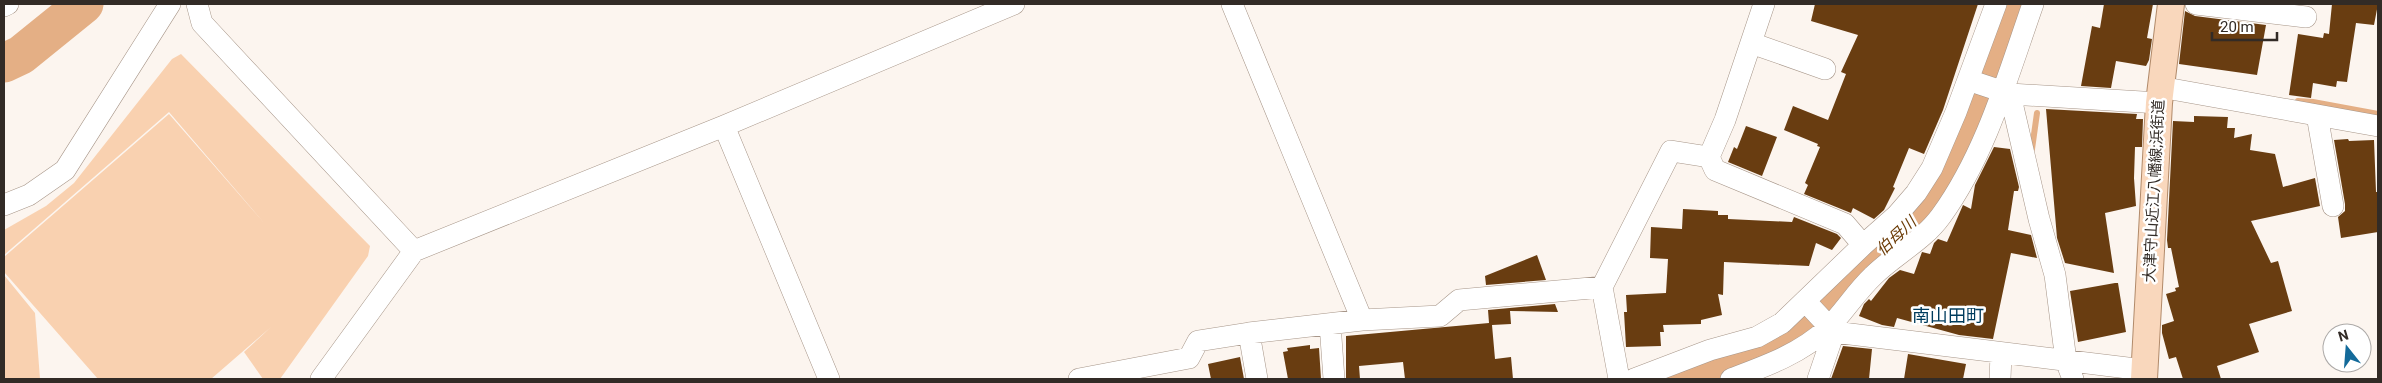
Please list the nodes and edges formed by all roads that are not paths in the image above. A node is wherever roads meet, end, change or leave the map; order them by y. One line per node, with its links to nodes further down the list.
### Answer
1 (8, 4): 11 (street)
2 (170, 4): 22 (street)
3 (197, 4): 25 (street)
4 (1014, 4): 19 (street)
5 (1232, 4): 28 (street)
6 (1764, 4): 13 (street)
7 (1996, 4): 15 (street)
8 (2033, 4): 16 (street)
9 (2171, 4): 17 (main road, 大津守山近江八幡線;浜街道)
10 (2196, 4): 12 (street)
11 (4, 6)
12 (2306, 17)
13 (1751, 43): 14 (street); 21 (street)
14 (1825, 69)
15 (1968, 80): 16 (street); 24 (street)
16 (2006, 93): 17 (street); 30 (street); 33 (street)
17 (2160, 95): 18 (street); 34 (main road, 大津守山近江八幡線;浜街道)
18 (2317, 115): 20 (street); 23 (street)
19 (724, 126): 25 (street); 36 (street)
20 (2378, 126)
21 (1709, 157): 24 (street); 26 (street)
22 (4, 205)
23 (2333, 206)
24 (1863, 245): 27 (street)
25 (414, 250): 35 (street)
26 (1602, 287): 28 (street); 40 (street)
27 (1806, 302): 30 (street); 41 (street)
28 (1362, 320): 29 (street)
29 (1330, 324): 31 (street); 39 (street)
30 (1832, 329): 32 (street); 42 (street); 43 (street)
31 (1248, 333): 37 (street); 38 (street)
32 (2001, 354): 33 (street); 44 (street)
33 (2069, 370): 34 (street)
34 (2144, 375)
35 (321, 379)
36 (830, 379)
37 (1079, 379)
38 (1257, 379)
39 (1334, 379)
40 (1619, 379)
41 (1634, 379)
42 (1731, 379)
43 (1818, 379)
44 (2000, 379)

